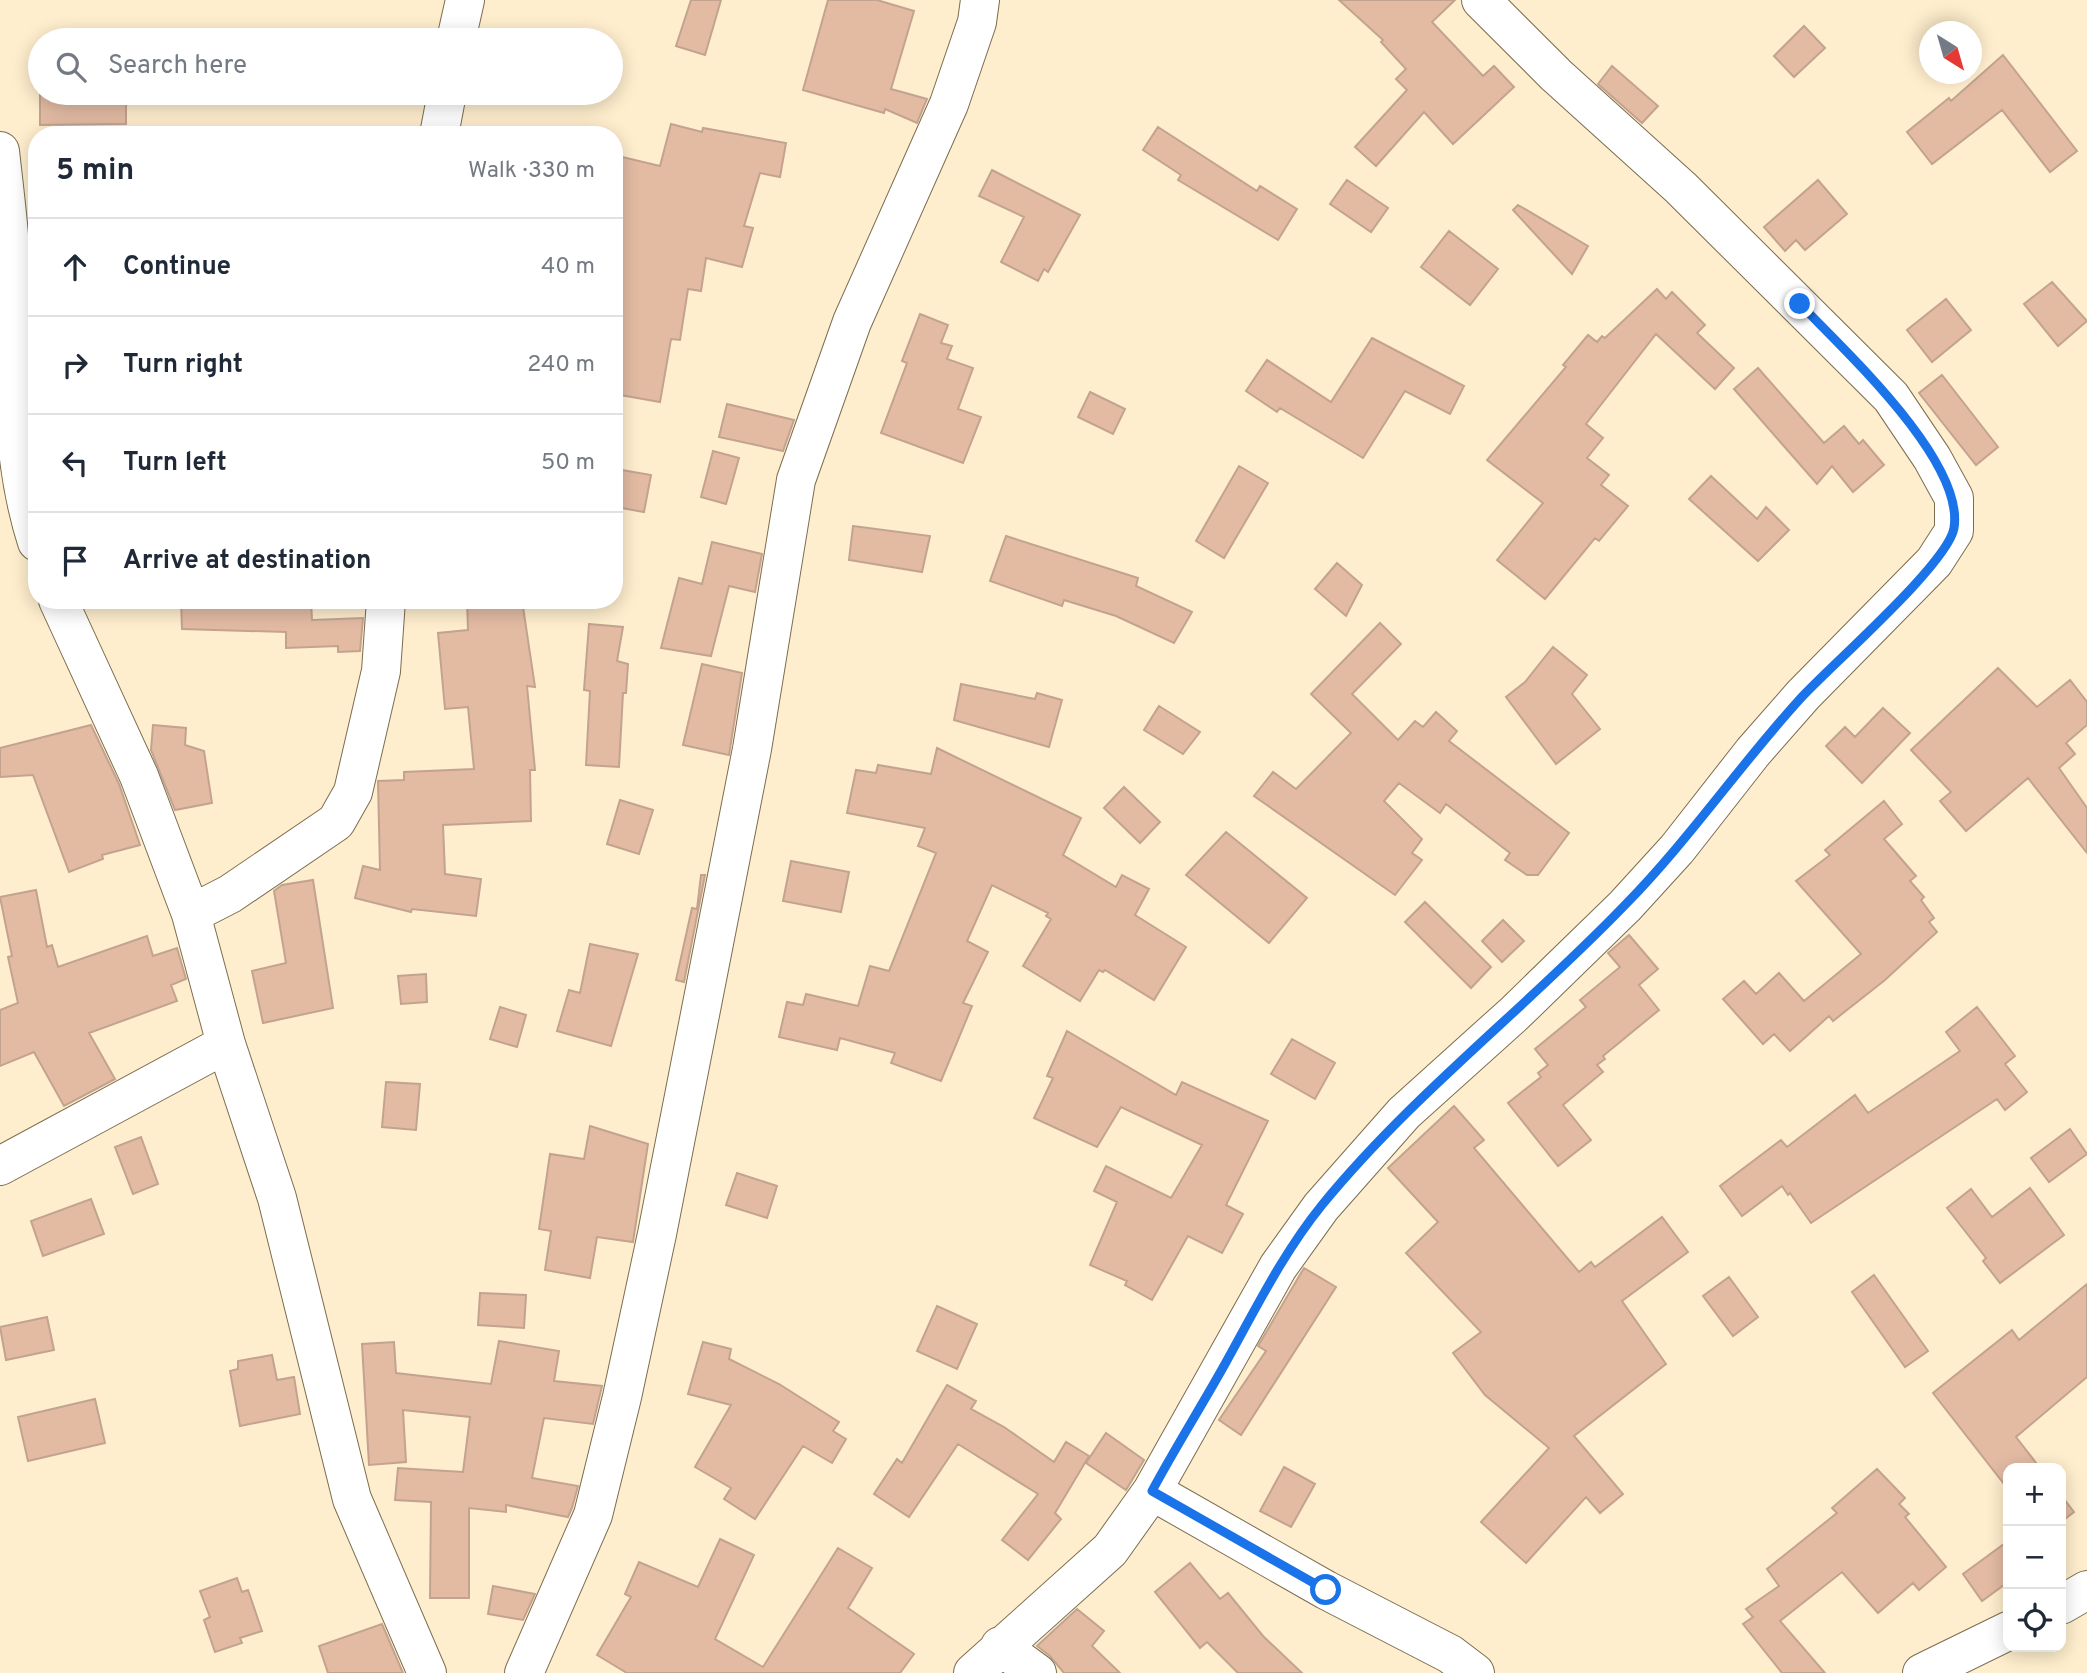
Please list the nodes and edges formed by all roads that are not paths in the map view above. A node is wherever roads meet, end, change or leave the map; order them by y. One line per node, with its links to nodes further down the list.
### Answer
1 (465, 0): 4 (street)
2 (980, 0): 20 (street)
3 (1481, 0): 14 (street)
4 (459, 28)
5 (445, 105): 6 (street)
6 (441, 126)
7 (0, 150): 8 (street)
8 (28, 514)
9 (62, 609): 11 (street)
10 (385, 609): 11 (street)
11 (191, 914): 12 (street)
12 (226, 1044): 13 (street); 19 (street)
13 (0, 1166)
14 (1152, 1491): 18 (street); 23 (street)
15 (2087, 1590): 16 (street)
16 (2066, 1602)
17 (2003, 1633): 24 (street)
18 (1000, 1646): 21 (street); 22 (street)
19 (427, 1673)
20 (524, 1673)
21 (973, 1673)
22 (1037, 1673)
23 (1475, 1673)
24 (1922, 1673)

